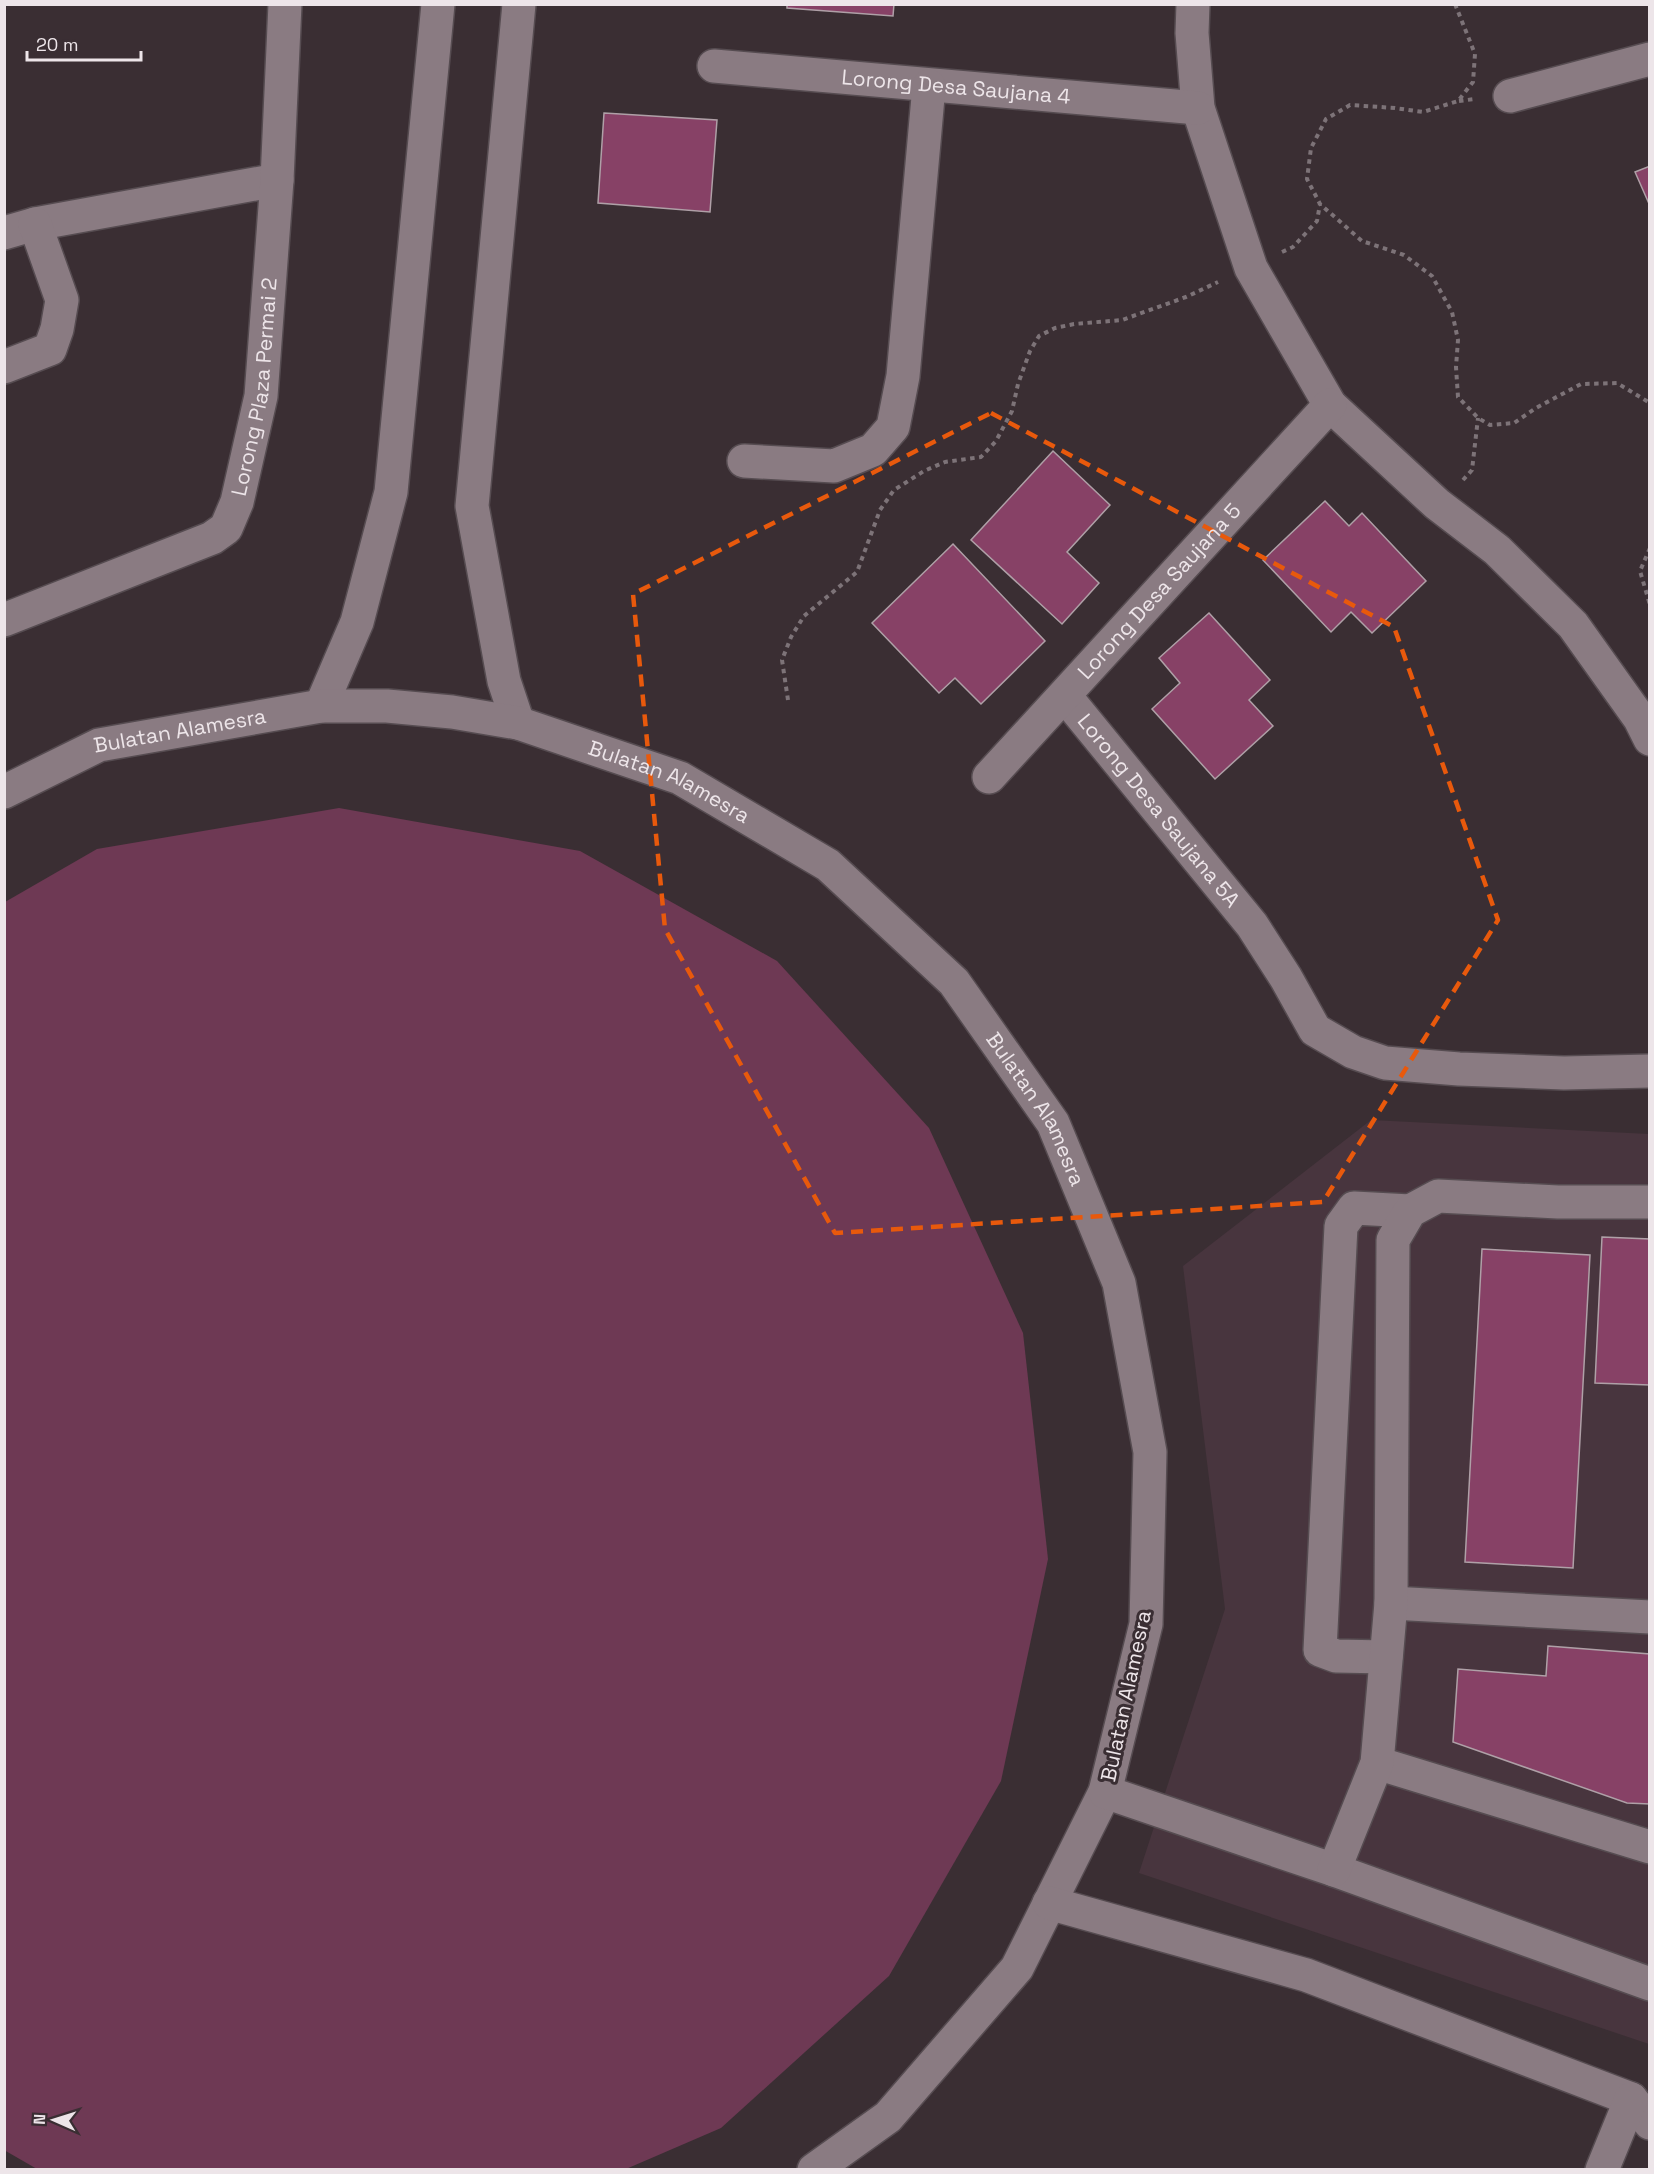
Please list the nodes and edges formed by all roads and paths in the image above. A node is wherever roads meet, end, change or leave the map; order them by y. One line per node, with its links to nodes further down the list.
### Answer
1 (285, 4): 11 (street, Lorong Plaza Permai 2)
2 (438, 4): 27 (street)
3 (519, 4): 28 (street)
4 (1192, 4): 10 (street)
5 (1455, 4): 12 (path)
6 (1650, 59): 9 (street)
7 (714, 66): 8 (street, Lorong Desa Saujana 4)
8 (929, 86): 10 (street, Lorong Desa Saujana 4); 20 (street)
9 (1510, 96)
10 (1198, 108): 15 (street)
11 (277, 180): 13 (street); 24 (street, Lorong Plaza Permai 2)
12 (1320, 204): 15 (path); 19 (path)
13 (35, 224): 14 (street); 16 (street)
14 (4, 233)
15 (1251, 268): 18 (street); 26 (path)
16 (4, 367)
17 (1650, 403): 19 (path)
18 (1330, 405): 21 (street); 25 (street, Lorong Desa Saujana 5)
19 (1478, 418): 21 (path)
20 (744, 461)
21 (1437, 504): 29 (street)
22 (1650, 548): 23 (path)
23 (1650, 605)
24 (4, 620)
25 (1065, 696): 30 (street, Lorong Desa Saujana 5); 34 (street, Lorong Desa Saujana 5A)
26 (788, 700)
27 (321, 706): 28 (street, Bulatan Alamesra); 31 (street, Bulatan Alamesra)
28 (518, 723): 41 (street, Bulatan Alamesra)
29 (1650, 739)
30 (989, 777)
31 (4, 792)
32 (1650, 1050): 33 (street)
33 (1650, 1059)
34 (1650, 1071)
35 (1650, 1202): 36 (street)
36 (1410, 1211): 37 (street); 39 (street)
37 (1391, 1603): 38 (street); 39 (street)
38 (1650, 1617)
39 (1386, 1657): 40 (street)
40 (1377, 1763): 42 (street); 43 (street)
41 (1105, 1792): 43 (street); 44 (street, Bulatan Alamesra)
42 (1650, 1847)
43 (1334, 1870): 45 (street)
44 (1049, 1903): 46 (street); 47 (street, Bulatan Alamesra)
45 (1650, 1984)
46 (1640, 2111): 48 (street)
47 (814, 2169)
48 (1602, 2169)

